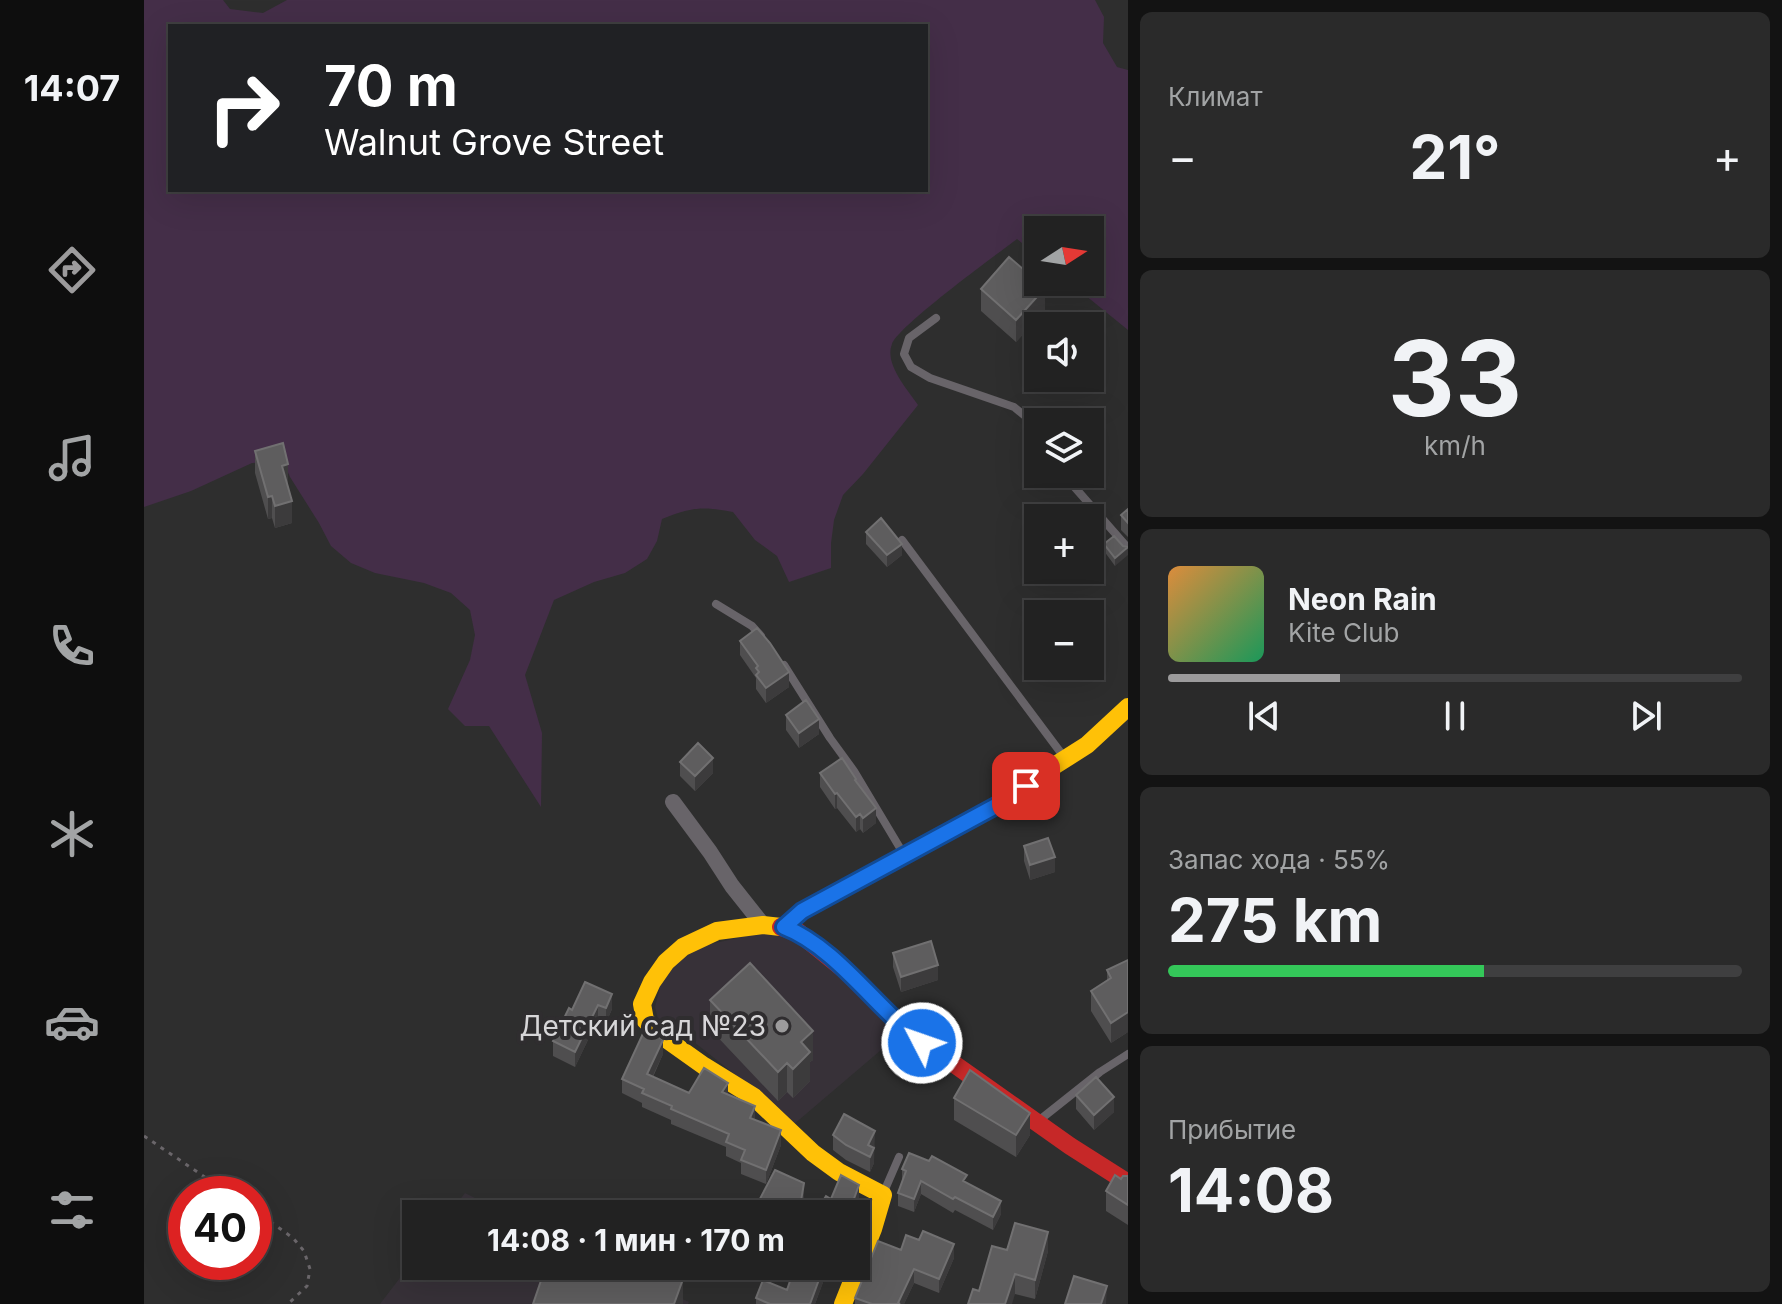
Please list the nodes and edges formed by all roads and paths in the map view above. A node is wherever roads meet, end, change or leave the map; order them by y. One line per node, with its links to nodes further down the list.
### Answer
1 (936, 318): 2 (lane)
2 (1024, 415)
3 (1077, 488): 5 (lane)
4 (902, 540): 10 (lane)
5 (1128, 548)
6 (716, 604): 7 (lane)
7 (768, 645)
8 (776, 654): 12 (lane)
9 (1128, 707): 10 (street)
10 (1065, 758): 12 (street)
11 (673, 802): 13 (street)
12 (904, 855): 14 (street)
13 (763, 925): 14 (street); 21 (street)
14 (784, 927): 16 (street)
15 (1128, 1054): 16 (lane)
16 (1037, 1123): 20 (street)
17 (144, 1136): 19 (path)
18 (899, 1157): 21 (lane)
19 (203, 1176)
20 (1128, 1183)
21 (883, 1195): 24 (street)
22 (272, 1223): 23 (path)
23 (288, 1304)
24 (843, 1304)

